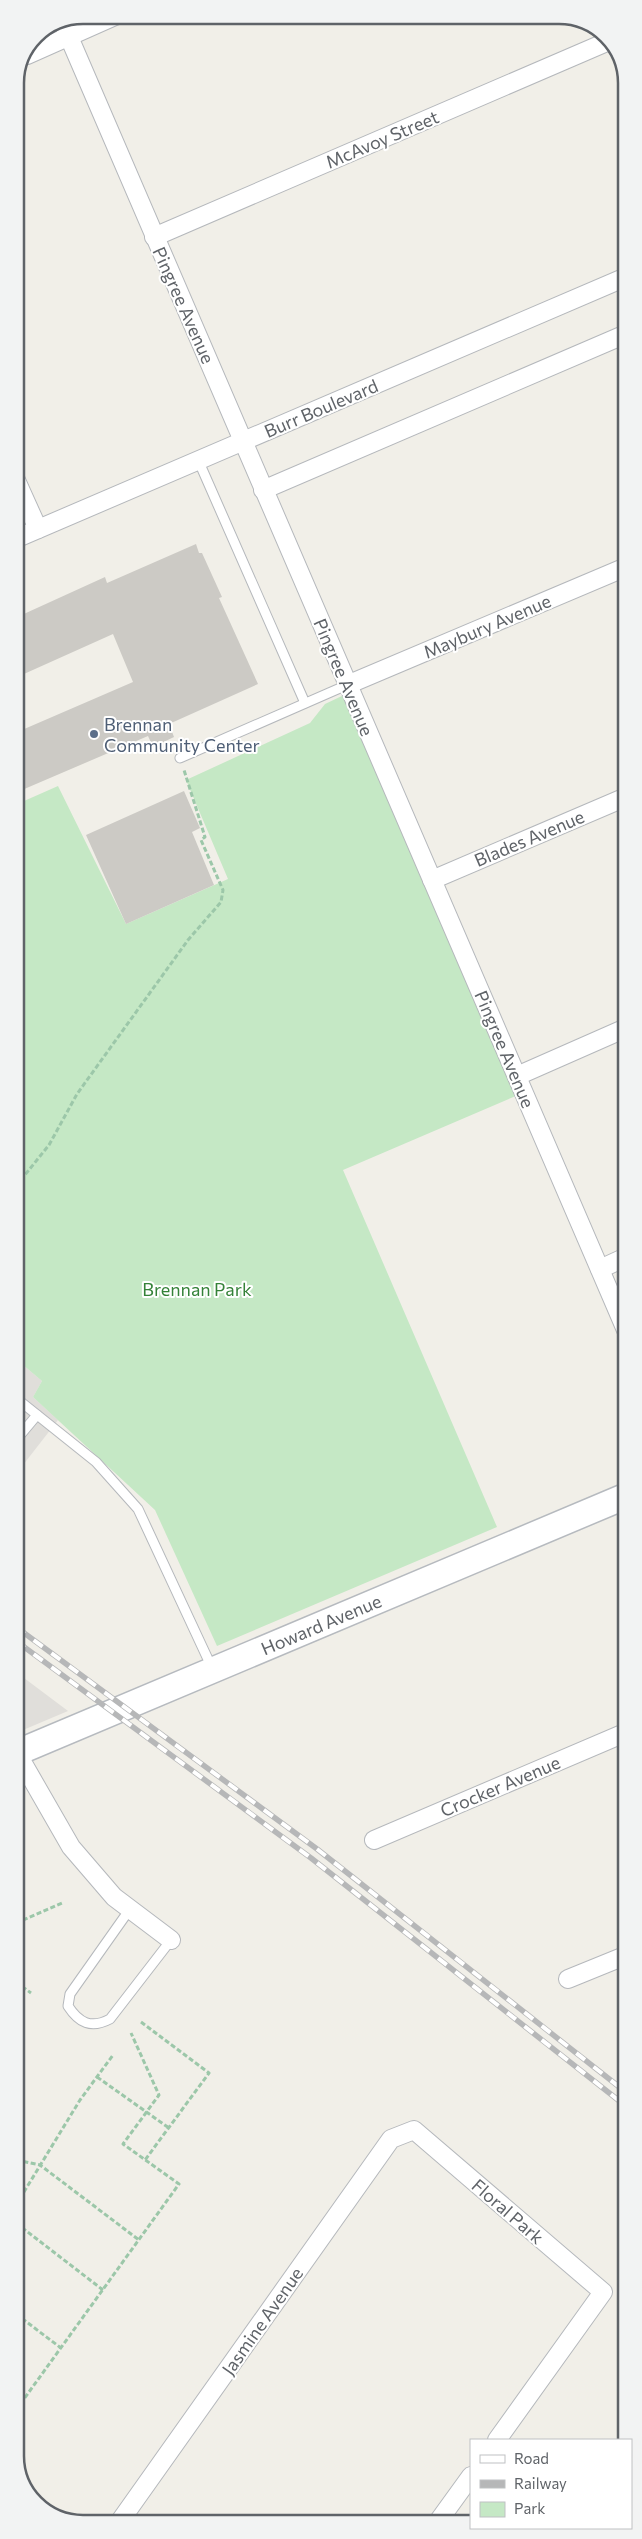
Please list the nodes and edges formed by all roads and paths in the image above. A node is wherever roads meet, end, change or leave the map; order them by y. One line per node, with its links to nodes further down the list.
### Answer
1 (86, 24): 2 (street)
2 (66, 30): 4 (street); 5 (street, Pingree Avenue)
3 (603, 44): 5 (street, McAvoy Street)
4 (34, 51)
5 (154, 238): 8 (street, Pingree Avenue)
6 (618, 280): 8 (street, Burr Boulevard)
7 (618, 337): 10 (street)
8 (244, 441): 9 (street, Burr Boulevard); 10 (street, Pingree Avenue)
9 (199, 462): 12 (street, Burr Boulevard); 16 (lane)
10 (263, 490): 15 (street, Pingree Avenue)
11 (24, 498): 12 (street)
12 (38, 529): 13 (street, Burr Boulevard)
13 (24, 535)
14 (618, 570): 15 (street, Maybury Avenue)
15 (347, 685): 16 (lane); 19 (street, Pingree Avenue)
16 (305, 704): 17 (lane)
17 (180, 758): 22 (path)
18 (618, 799): 19 (street, Blades Avenue)
19 (432, 880): 21 (street, Pingree Avenue)
20 (618, 1032): 21 (street)
21 (517, 1076): 24 (street, Pingree Avenue)
22 (24, 1176)
23 (618, 1261): 24 (street)
24 (600, 1269): 25 (street, Pingree Avenue)
25 (618, 1311)
26 (24, 1404): 27 (lane)
27 (37, 1415): 28 (lane); 30 (lane)
28 (24, 1430)
29 (618, 1499): 30 (street, Howard Avenue)
30 (213, 1670): 32 (street, Howard Avenue)
31 (618, 1736): 34 (street, Crocker Avenue)
32 (24, 1750)
33 (24, 1765): 36 (street)
34 (374, 1840)
35 (62, 1903): 37 (path)
36 (130, 1909): 38 (street); 38 (lane)
37 (24, 1920)
38 (171, 1940)
39 (618, 1959): 40 (street)
40 (568, 1979)
41 (24, 1988): 42 (path)
42 (31, 1993)
43 (141, 2022): 48 (path)
44 (131, 2033): 47 (path)
45 (113, 2056): 46 (path)
46 (97, 2077): 47 (path); 52 (path)
47 (146, 2112): 48 (path); 50 (path)
48 (169, 2128): 50 (path)
49 (414, 2130): 60 (street, Floral Park); 62 (street, Jasmine Avenue)
50 (145, 2160): 55 (path)
51 (24, 2162): 52 (path)
52 (40, 2165): 53 (path); 55 (path)
53 (24, 2192)
54 (24, 2228): 56 (path)
55 (139, 2240): 56 (path)
56 (103, 2290): 58 (path)
57 (24, 2320): 58 (path)
58 (61, 2348): 59 (path)
59 (24, 2399)
60 (498, 2439)
61 (470, 2477): 63 (street)
62 (124, 2515)
63 (443, 2515)

